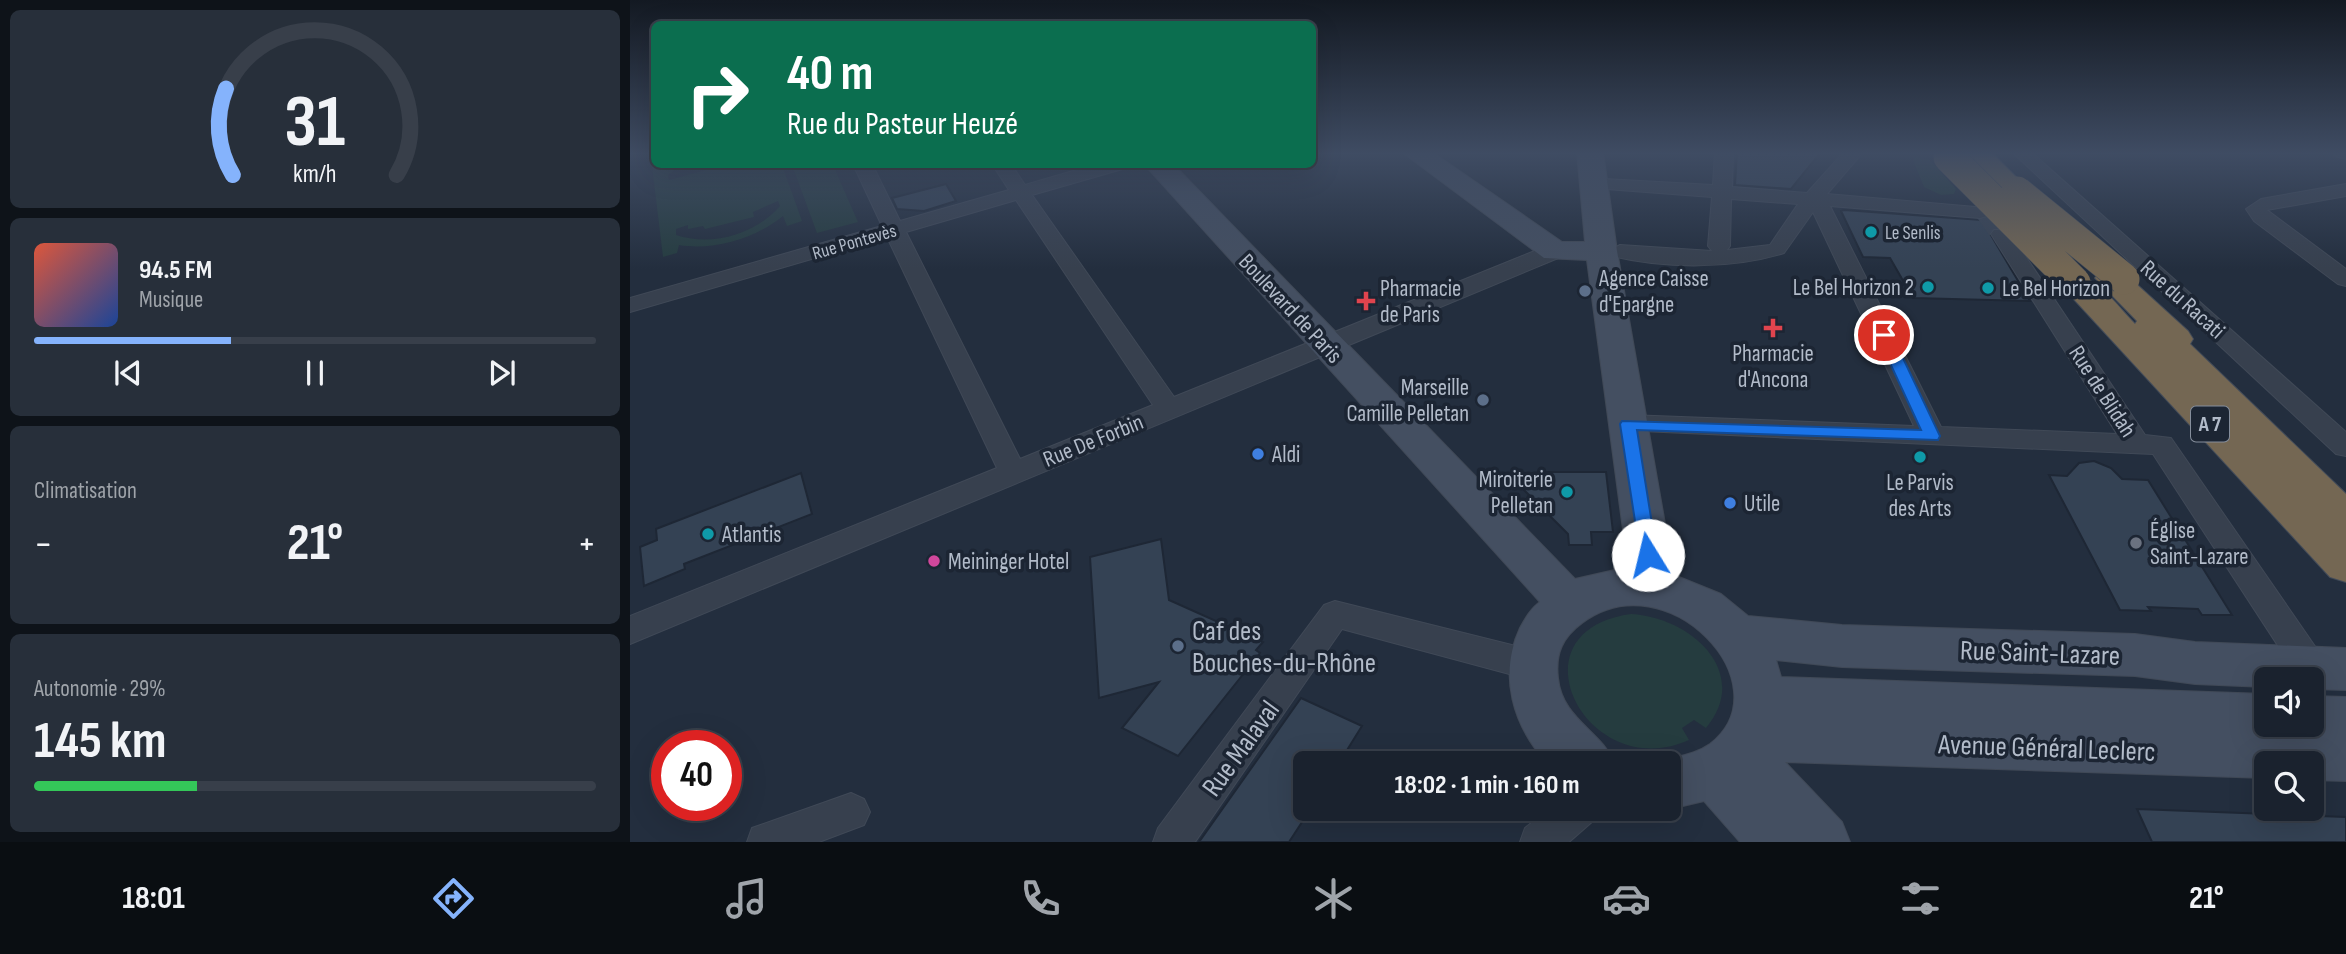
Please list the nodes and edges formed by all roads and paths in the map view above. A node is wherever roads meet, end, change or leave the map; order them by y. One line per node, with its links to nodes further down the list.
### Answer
1 (875, 191): 17 (street)
2 (1027, 191): 13 (street, Rue Pontevès)
3 (1182, 191): 27 (street, Boulevard de Paris)
4 (1472, 191): 21 (street)
5 (1595, 191): 22 (street)
6 (1721, 191): 20 (street)
7 (1725, 191): 14 (street)
8 (1822, 191): 14 (street)
9 (2000, 191): 25 (highway, A 7, bridge)
10 (2064, 191): 16 (street, Rue du Racati)
11 (2339, 191): 24 (street)
12 (2017, 192): 18 (highway, A 7, bridge); 25 (highway, bridge)
13 (1021, 193): 17 (street, Rue Pontevès); 28 (street)
14 (1816, 198): 15 (street); 23 (street); 30 (street)
15 (1979, 212)
16 (2097, 222): 18 (street); 32 (street, Rue du Racati)
17 (893, 230): 26 (street, Rue Pontevès); 33 (street)
18 (2070, 232)
19 (2001, 234): 31 (street, Rue de Blidah)
20 (1719, 246): 22 (street); 23 (street)
21 (1556, 251): 22 (street); 27 (street, Rue De Forbin)
22 (1611, 251): 23 (street); 29 (street)
23 (1761, 252)
24 (2346, 279)
25 (2103, 280): 34 (highway); 35 (highway); 36 (highway, A 7); 37 (highway, A 7)
26 (630, 305)
27 (1325, 345): 28 (street, Rue De Forbin); 39 (street, Boulevard de Paris)
28 (1169, 409): 33 (street, Rue De Forbin)
29 (1628, 424): 30 (street); 38 (street)
30 (1932, 436): 31 (street)
31 (2137, 444): 43 (street, Rue de Blidah)
32 (2346, 447)
33 (1013, 473): 40 (street, Rue De Forbin)
34 (2346, 487)
35 (2346, 499)
36 (2346, 520)
37 (2346, 564)
38 (1653, 587): 39 (street); 41 (street)
39 (1569, 603): 42 (street)
40 (630, 630)
41 (1734, 635): 43 (street, Rue Saint-Lazare); 47 (street)
42 (1532, 665): 48 (street); 53 (street, Rue Malaval)
43 (2333, 669)
44 (2254, 719): 47 (street, Avenue Général Leclerc)
45 (2324, 719): 46 (street)
46 (2346, 720)
47 (1726, 748): 49 (street, Avenue Général Leclerc); 55 (street); 56 (street)
48 (1571, 751)
49 (2346, 756)
50 (851, 812): 52 (street)
51 (1564, 821): 54 (street)
52 (766, 842)
53 (1172, 842)
54 (1539, 842)
55 (1776, 842)
56 (1822, 842)

